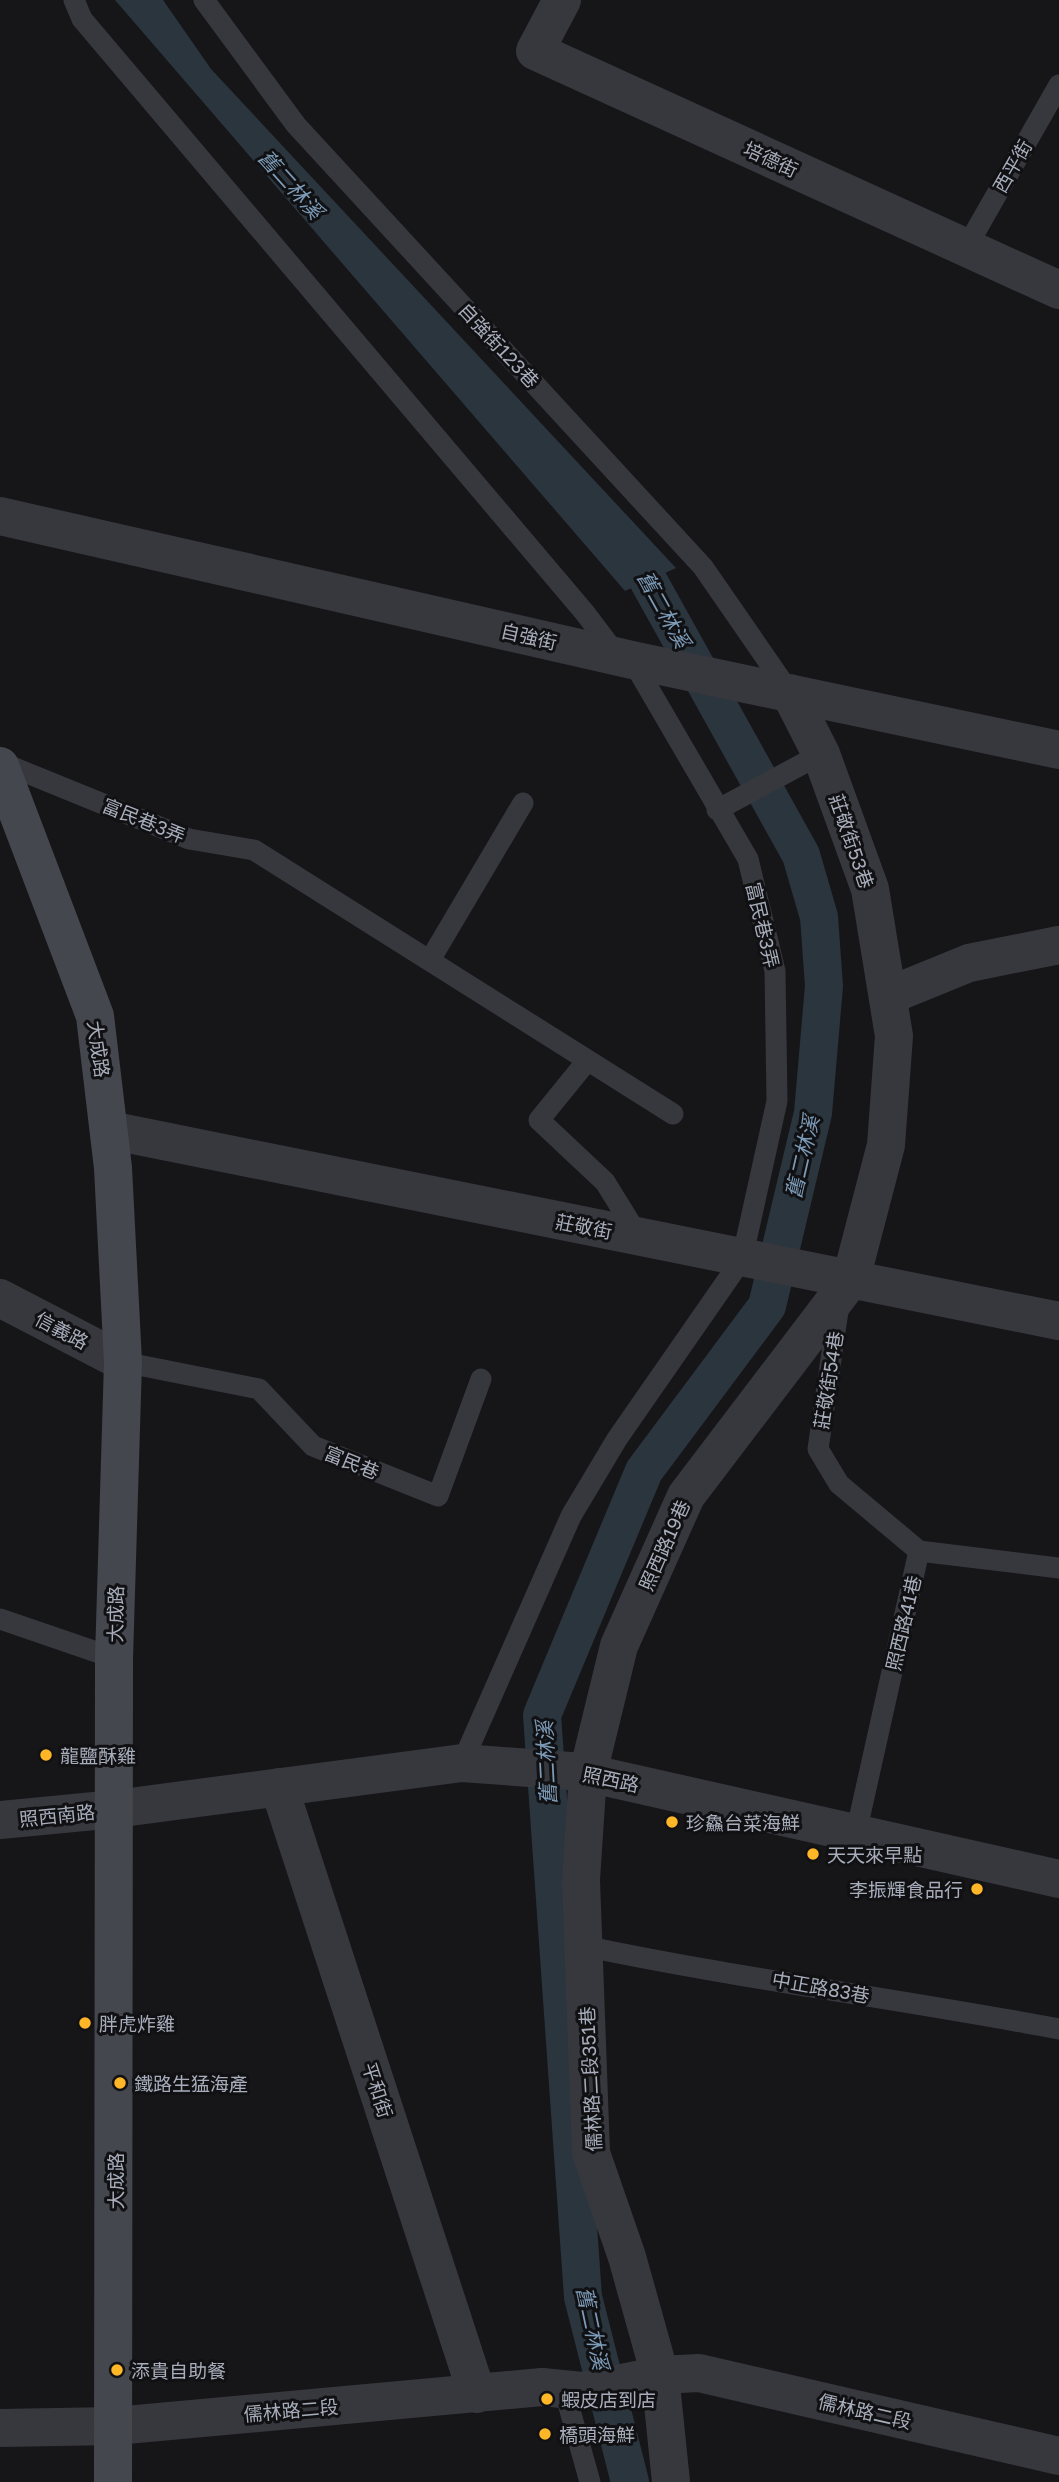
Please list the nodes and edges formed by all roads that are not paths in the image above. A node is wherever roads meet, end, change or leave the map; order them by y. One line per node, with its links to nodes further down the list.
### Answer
1 (74, 0): 8 (lane, 富民巷3弄)
2 (204, 0): 9 (lane, 自強街123巷)
3 (562, 0): 5 (street, 培德街)
4 (1059, 85): 5 (lane, 西平街)
5 (966, 248): 6 (street, 培德街)
6 (1059, 290)
7 (0, 516): 8 (street, 自強街)
8 (624, 658): 9 (street, 自強街); 14 (lane, 富民巷3弄)
9 (790, 693): 10 (street, 自強街); 11 (street, 莊敬街53巷)
10 (1059, 750)
11 (821, 754): 14 (lane); 17 (street, 莊敬街53巷)
12 (0, 764): 16 (lane, 富民巷3弄); 20 (main road, 大成路)
13 (523, 803): 16 (lane)
14 (717, 810): 22 (lane, 富民巷3弄)
15 (1059, 945): 17 (street)
16 (430, 960): 18 (lane, 富民巷3弄)
17 (888, 996): 23 (street, 莊敬街53巷)
18 (587, 1061): 19 (lane, 富民巷3弄); 21 (lane)
19 (673, 1114)
20 (109, 1130): 21 (street, 莊敬街); 26 (main road, 大成路)
21 (639, 1237): 22 (street, 莊敬街)
22 (742, 1259): 23 (street, 莊敬街); 32 (lane)
23 (846, 1285): 25 (street, 莊敬街); 28 (lane, 莊敬街54巷); 33 (street, 照西路19巷)
24 (0, 1298): 26 (street, 信義路)
25 (1059, 1321)
26 (123, 1362): 27 (lane, 富民巷); 31 (main road, 大成路)
27 (481, 1379)
28 (919, 1550): 29 (lane, 照西路41巷); 37 (lane, 照西路41巷)
29 (1059, 1567)
30 (0, 1619): 31 (lane)
31 (114, 1658): 35 (main road, 大成路)
32 (462, 1763): 33 (street, 照西路); 34 (street, 照西路)
33 (587, 1773): 37 (street, 照西路); 39 (street, 儒林路二段351巷)
34 (279, 1787): 35 (street, 照西路); 43 (street, 平和街)
35 (115, 1809): 36 (street, 照西南路); 44 (main road, 大成路)
36 (0, 1820)
37 (856, 1833): 38 (street, 照西路)
38 (1059, 1879)
39 (584, 1946): 40 (lane, 中正路83巷); 41 (street, 儒林路二段351巷)
40 (1059, 2029)
41 (644, 2379): 42 (street, 儒林路二段); 46 (street, 儒林路二段); 49 (street, 儒林路二段351巷)
42 (573, 2390): 43 (street, 儒林路二段); 48 (lane)
43 (477, 2393): 44 (street, 儒林路二段)
44 (115, 2426): 45 (street, 儒林路二段); 47 (main road, 大成路)
45 (0, 2428)
46 (1059, 2456)
47 (113, 2482)
48 (590, 2482)
49 (671, 2482)

